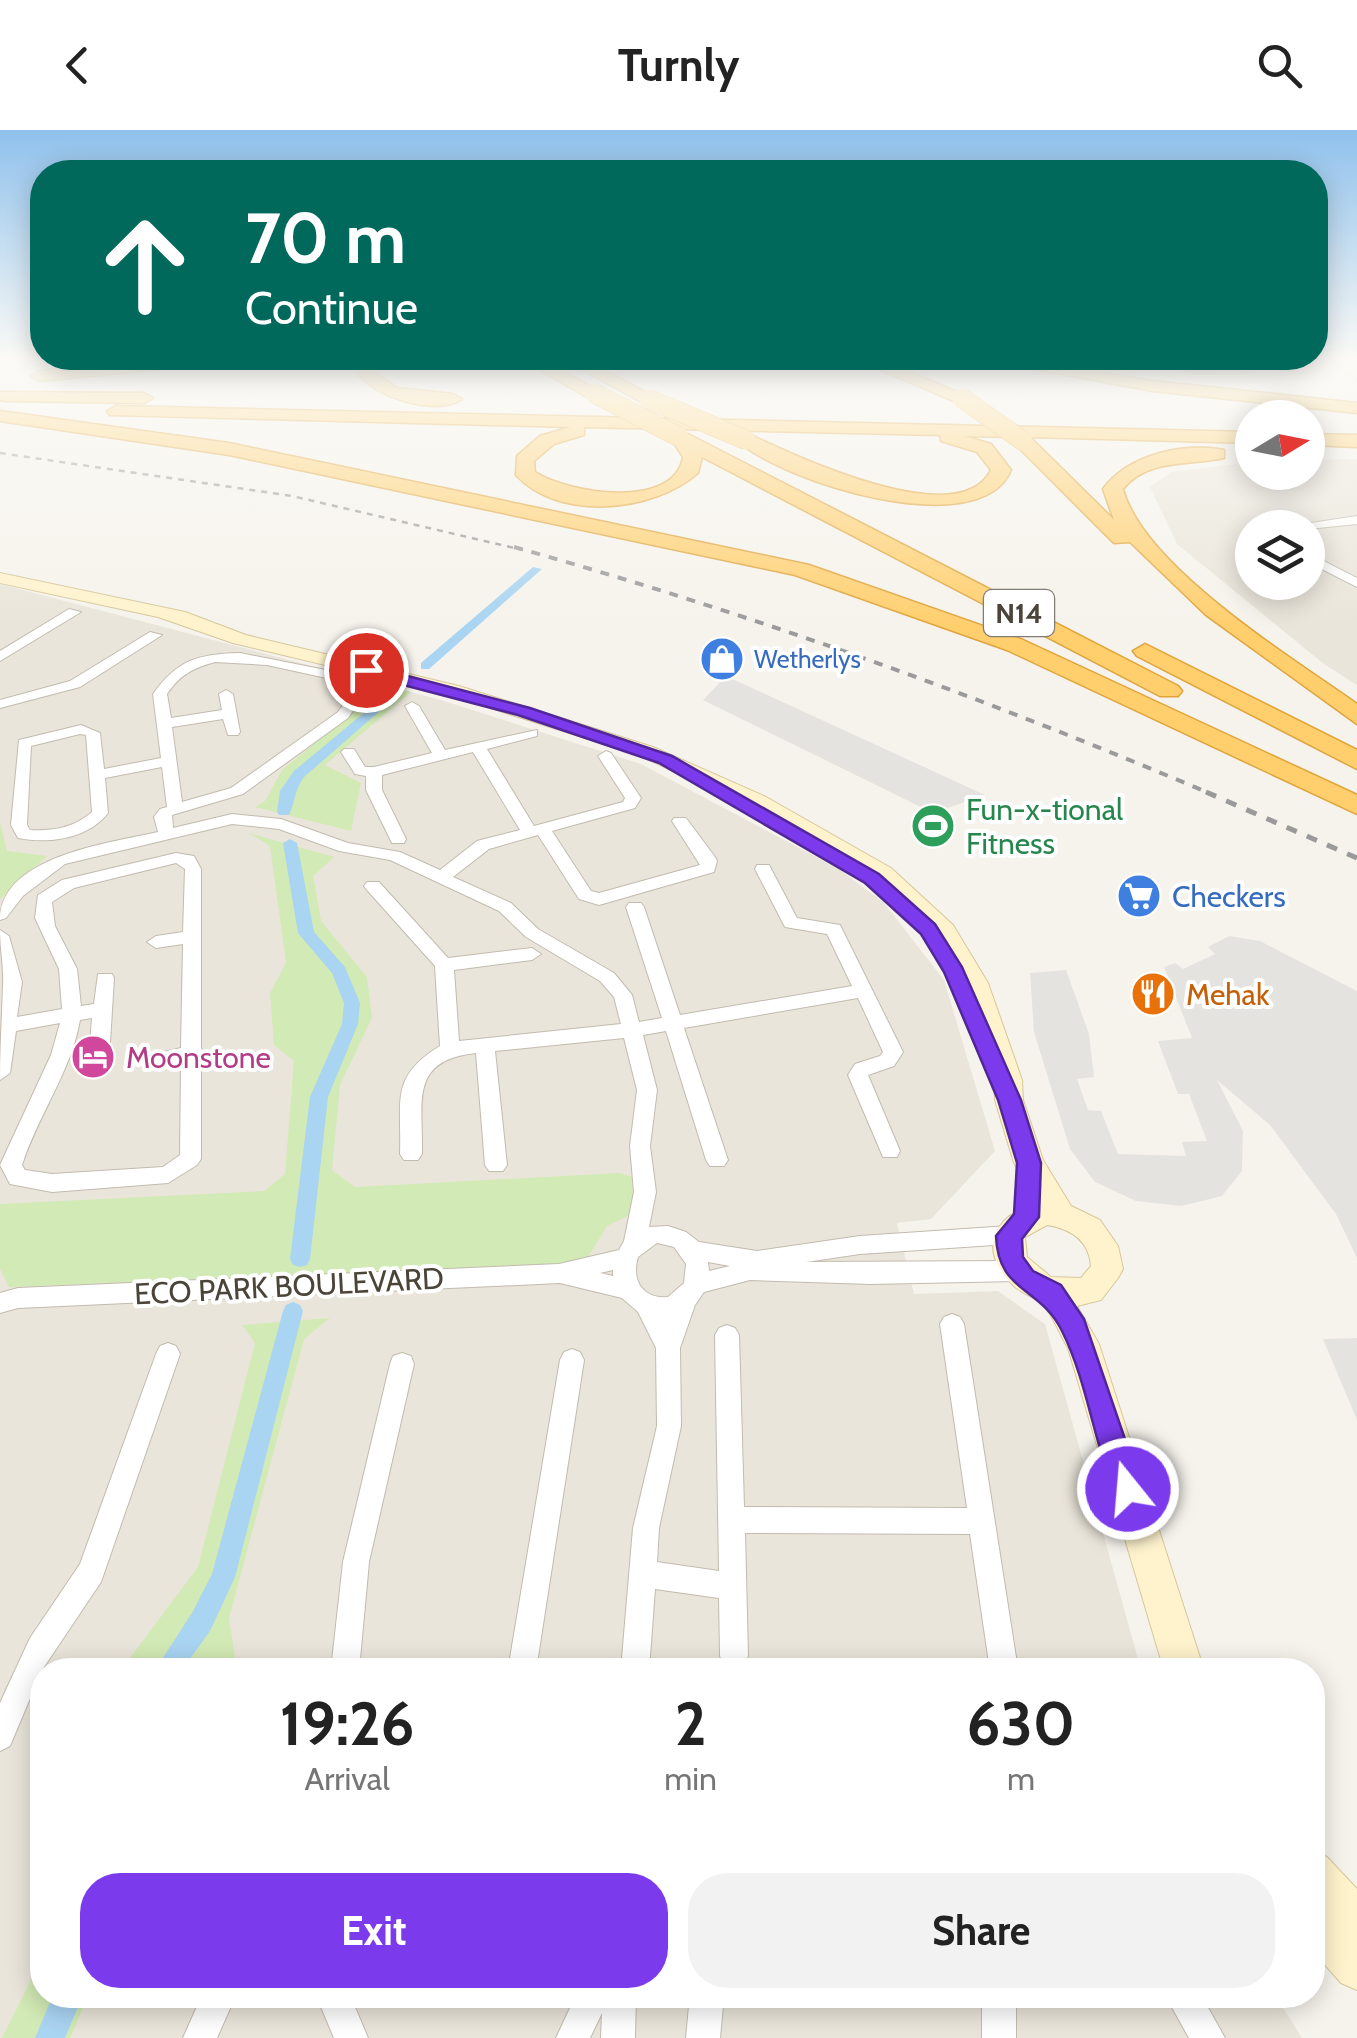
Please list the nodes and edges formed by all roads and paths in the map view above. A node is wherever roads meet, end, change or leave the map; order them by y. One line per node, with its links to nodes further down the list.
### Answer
1 (218, 448): 39 (highway)
2 (533, 448): 3 (highway)
3 (687, 448)
4 (699, 448): 38 (highway, N14)
5 (753, 448): 17 (highway, N14)
6 (759, 448): 7 (highway)
7 (980, 448)
8 (1030, 448): 26 (highway, bridge)
9 (1325, 452): 10 (highway)
10 (1357, 452)
11 (1235, 453): 26 (highway)
12 (1357, 520): 13 (street)
13 (1325, 524)
14 (1325, 566): 16 (street)
15 (0, 575): 71 (street)
16 (1357, 583)
17 (1058, 606)
18 (74, 612): 21 (street)
19 (156, 635): 23 (street)
20 (1128, 642): 34 (highway)
21 (0, 657)
22 (226, 694): 25 (street)
23 (0, 704)
24 (412, 706): 32 (street)
25 (230, 713): 27 (street); 28 (street)
26 (1357, 719)
27 (163, 724): 35 (street); 40 (street)
28 (233, 732)
29 (532, 734): 30 (street)
30 (478, 747): 32 (street); 42 (street)
31 (348, 752): 36 (street)
32 (441, 756): 36 (street)
33 (606, 756): 42 (street)
34 (1357, 761)
35 (167, 762): 37 (street); 40 (street)
36 (374, 772): 44 (street)
37 (100, 774): 37 (street)
38 (1357, 788)
39 (1357, 806)
40 (175, 808): 43 (street)
41 (680, 822): 42 (street)
42 (536, 830): 46 (street)
43 (166, 832): 46 (street); 49 (street)
44 (398, 839)
45 (763, 869): 56 (street)
46 (442, 877): 61 (street)
47 (373, 886): 54 (street)
48 (635, 907): 59 (street)
49 (0, 914)
50 (0, 936): 60 (street)
51 (194, 936): 52 (street); 58 (street); 65 (street)
52 (156, 942)
53 (532, 954): 54 (street)
54 (444, 966): 64 (street)
55 (105, 978): 57 (street)
56 (864, 990): 59 (street); 68 (street)
57 (103, 1009): 58 (street); 62 (street)
58 (72, 1014): 60 (street); 65 (street)
59 (674, 1022): 61 (street); 70 (street)
60 (4, 1027): 67 (street)
61 (632, 1030): 63 (street); 73 (street)
62 (100, 1043)
63 (485, 1046): 64 (street); 72 (street)
64 (450, 1049): 69 (street)
65 (194, 1054): 66 (street)
66 (150, 1062)
67 (0, 1072)
68 (890, 1150)
69 (411, 1154)
70 (716, 1160)
71 (1029, 1163): 74 (street); 75 (street)
72 (496, 1165)
73 (645, 1192): 76 (street); 77 (street)
74 (1060, 1214): 75 (street); 82 (street)
75 (1018, 1226): 78 (street); 79 (street)
76 (668, 1237): 77 (street); 78 (street)
77 (629, 1251): 80 (street, ECO PARK BOULEVARD); 84 (street)
78 (694, 1251): 81 (street)
79 (1017, 1271): 81 (street); 83 (street)
80 (559, 1274): 84 (street, ECO PARK BOULEVARD); 85 (street, ECO PARK BOULEVARD)
81 (692, 1290): 84 (street); 89 (street)
82 (1090, 1290): 83 (street); 88 (street)
83 (1052, 1293): 88 (street)
84 (636, 1296): 89 (street)
85 (6, 1298)
86 (952, 1324): 94 (street)
87 (727, 1336): 93 (street)
88 (1082, 1344): 103 (street)
89 (668, 1348): 95 (street)
90 (168, 1354): 98 (street)
91 (572, 1360): 100 (street)
92 (402, 1364): 99 (street)
93 (731, 1520): 94 (street); 96 (street)
94 (982, 1521): 102 (street)
95 (643, 1574): 96 (street); 101 (street)
96 (732, 1586): 97 (street)
97 (734, 1656)
98 (36, 1658)
99 (345, 1658)
100 (524, 1658)
101 (636, 1658)
102 (1002, 1658)
103 (1180, 1658)
104 (30, 1669): 105 (street)
105 (4, 1718)
106 (1325, 1886): 107 (street)
107 (1357, 1921)
108 (1325, 1930): 109 (street)
109 (1357, 1966)
110 (213, 2008): 117 (street)
111 (339, 2008): 118 (street)
112 (586, 2008): 119 (street)
113 (619, 2008): 120 (street)
114 (706, 2008): 121 (street)
115 (999, 2008): 122 (street)
116 (1190, 2008): 123 (street)
117 (200, 2038)
118 (352, 2038)
119 (573, 2038)
120 (618, 2038)
121 (703, 2038)
122 (999, 2038)
123 (1208, 2038)

